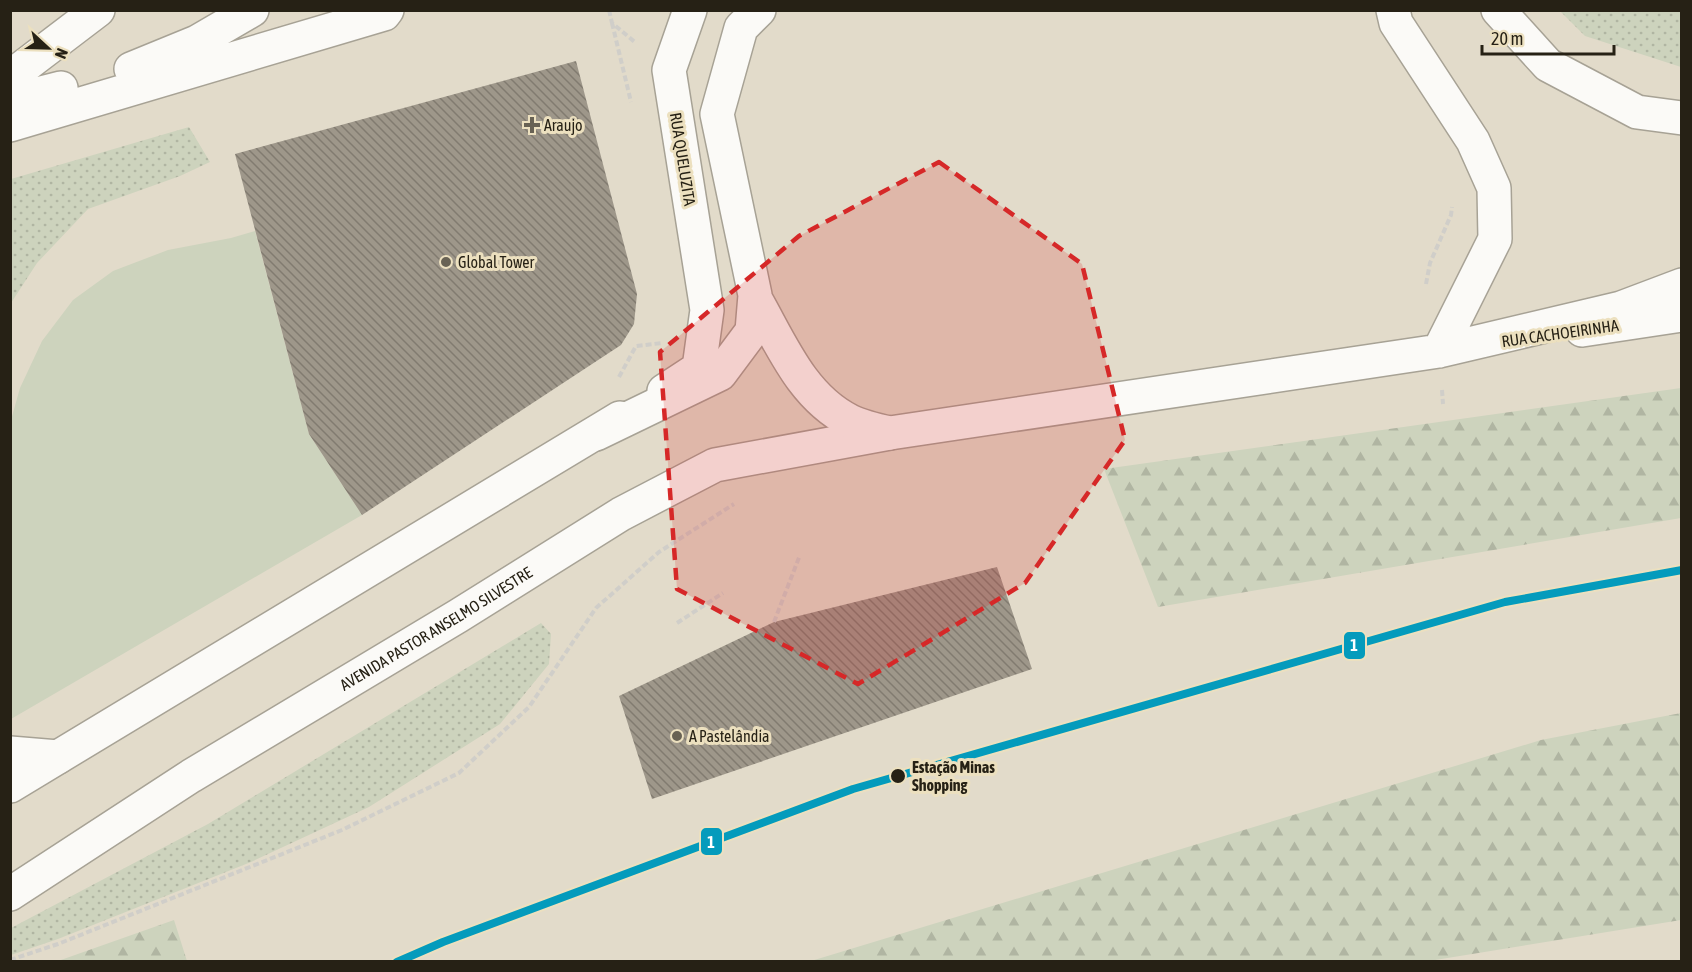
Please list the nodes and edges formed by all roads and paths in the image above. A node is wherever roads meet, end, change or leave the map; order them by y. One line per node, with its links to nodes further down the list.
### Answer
1 (98, 10): 8 (main road)
2 (252, 10): 9 (main road)
3 (387, 10): 11 (main road)
4 (690, 10): 19 (main road, RUA QUELUZITA)
5 (759, 10): 15 (main road)
6 (1393, 10): 17 (main road)
7 (1498, 10): 10 (main road)
8 (10, 77)
9 (10, 101)
10 (1682, 118)
11 (10, 125)
12 (1452, 204): 14 (path)
13 (1682, 285): 17 (main road)
14 (1424, 294)
15 (755, 298): 18 (main road); 19 (main road)
16 (1682, 315): 17 (main road, RUA CACHOEIRINHA)
17 (1439, 351): 18 (main road, AVENIDA PASTOR ANSELMO SILVESTRE)
18 (890, 433): 28 (main road, AVENIDA PASTOR ANSELMO SILVESTRE)
19 (596, 434): 26 (main road)
20 (741, 500): 29 (path)
21 (800, 555): 23 (path)
22 (723, 593): 24 (path)
23 (774, 622)
24 (677, 623)
25 (10, 753): 26 (main road)
26 (58, 757): 27 (main road)
27 (10, 786)
28 (10, 894)
29 (10, 960)

